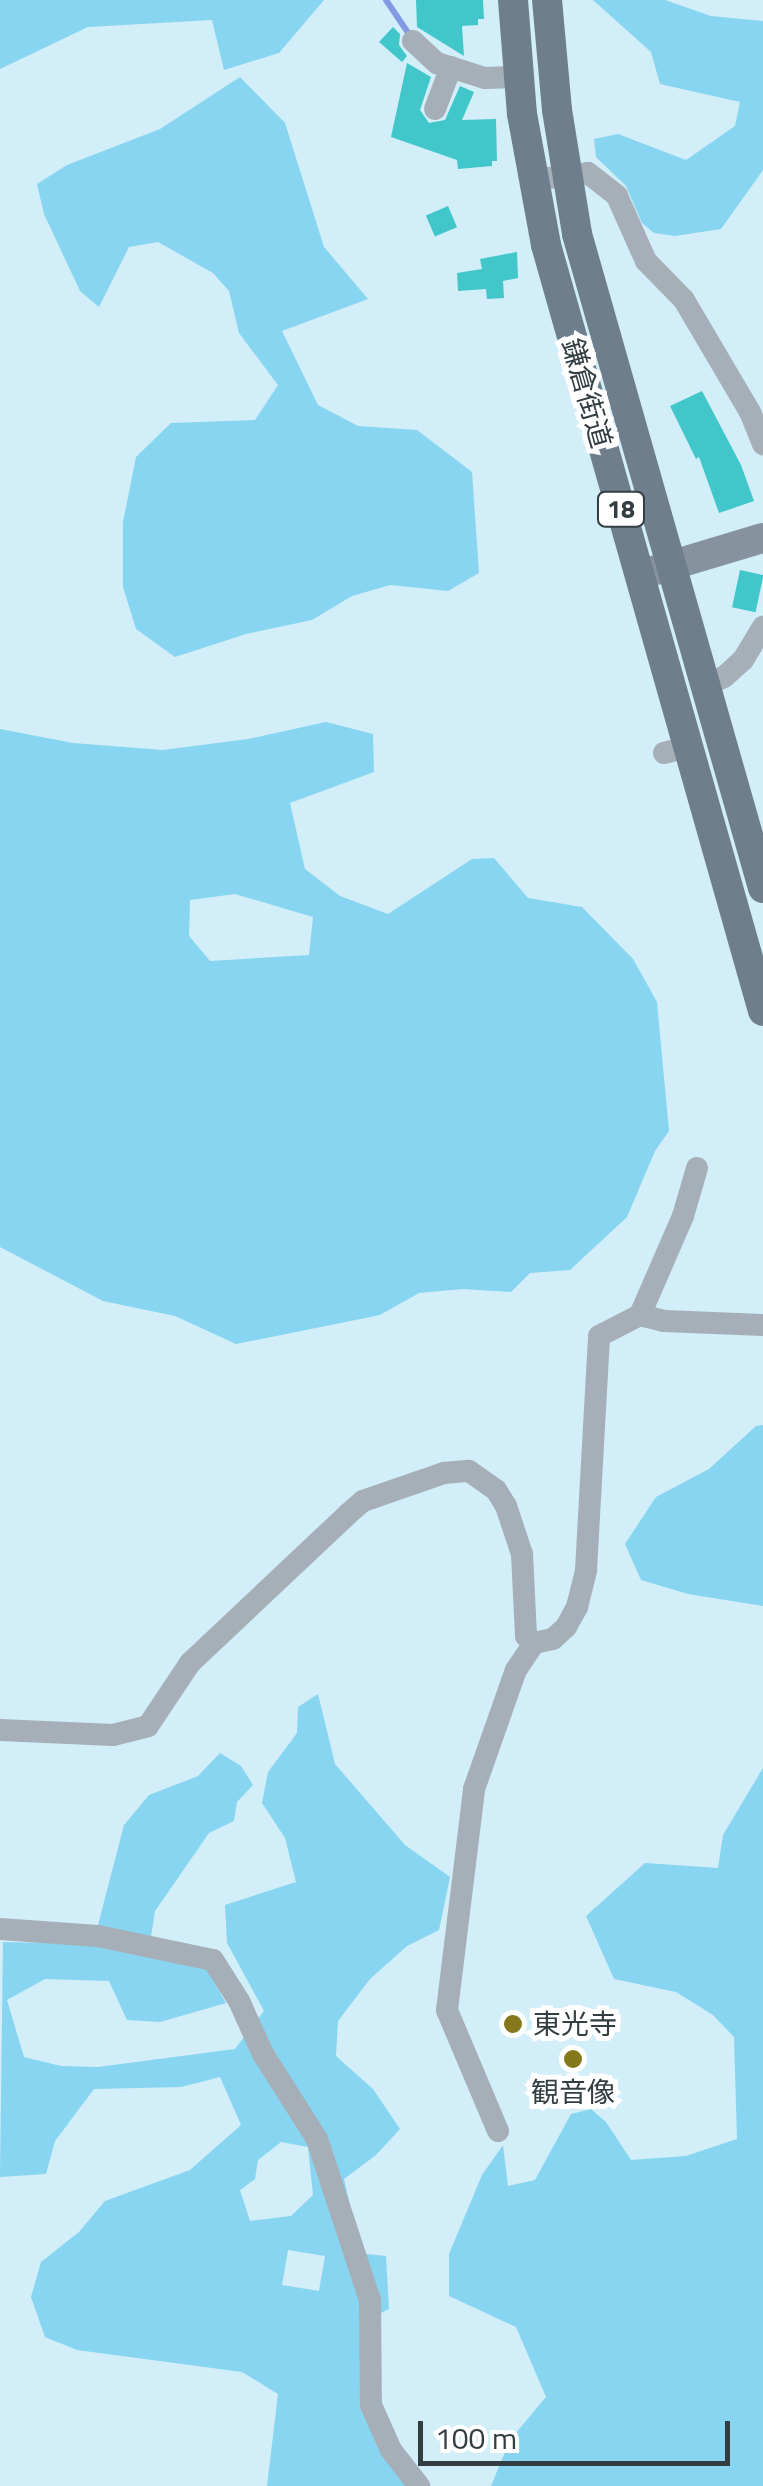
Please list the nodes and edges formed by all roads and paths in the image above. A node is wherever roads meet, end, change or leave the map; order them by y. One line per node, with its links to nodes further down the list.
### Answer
1 (513, 0): 5 (main road, 鎌倉街道 / 18)
2 (547, 0): 7 (main road, 鎌倉街道 / 18)
3 (414, 40): 4 (street)
4 (451, 67): 5 (street); 6 (street)
5 (519, 77): 8 (main road, 鎌倉街道 / 18)
6 (435, 109)
7 (566, 174): 8 (street); 9 (street); 11 (main road, 鎌倉街道 / 18)
8 (532, 180): 12 (main road, 鎌倉街道 / 18)
9 (763, 444)
10 (763, 538): 11 (street)
11 (671, 566): 12 (street); 14 (main road, 鎌倉街道 / 18)
12 (629, 578): 16 (main road, 鎌倉街道 / 18)
13 (763, 627): 14 (street)
14 (706, 686): 15 (main road, 鎌倉街道 / 18)
15 (763, 888)
16 (763, 1011)
17 (696, 1168): 18 (street)
18 (640, 1315): 19 (street); 20 (street)
19 (763, 1325)
20 (534, 1643): 21 (street); 23 (street)
21 (0, 1730)
22 (0, 1929): 24 (street)
23 (498, 2131)
24 (419, 2486)

